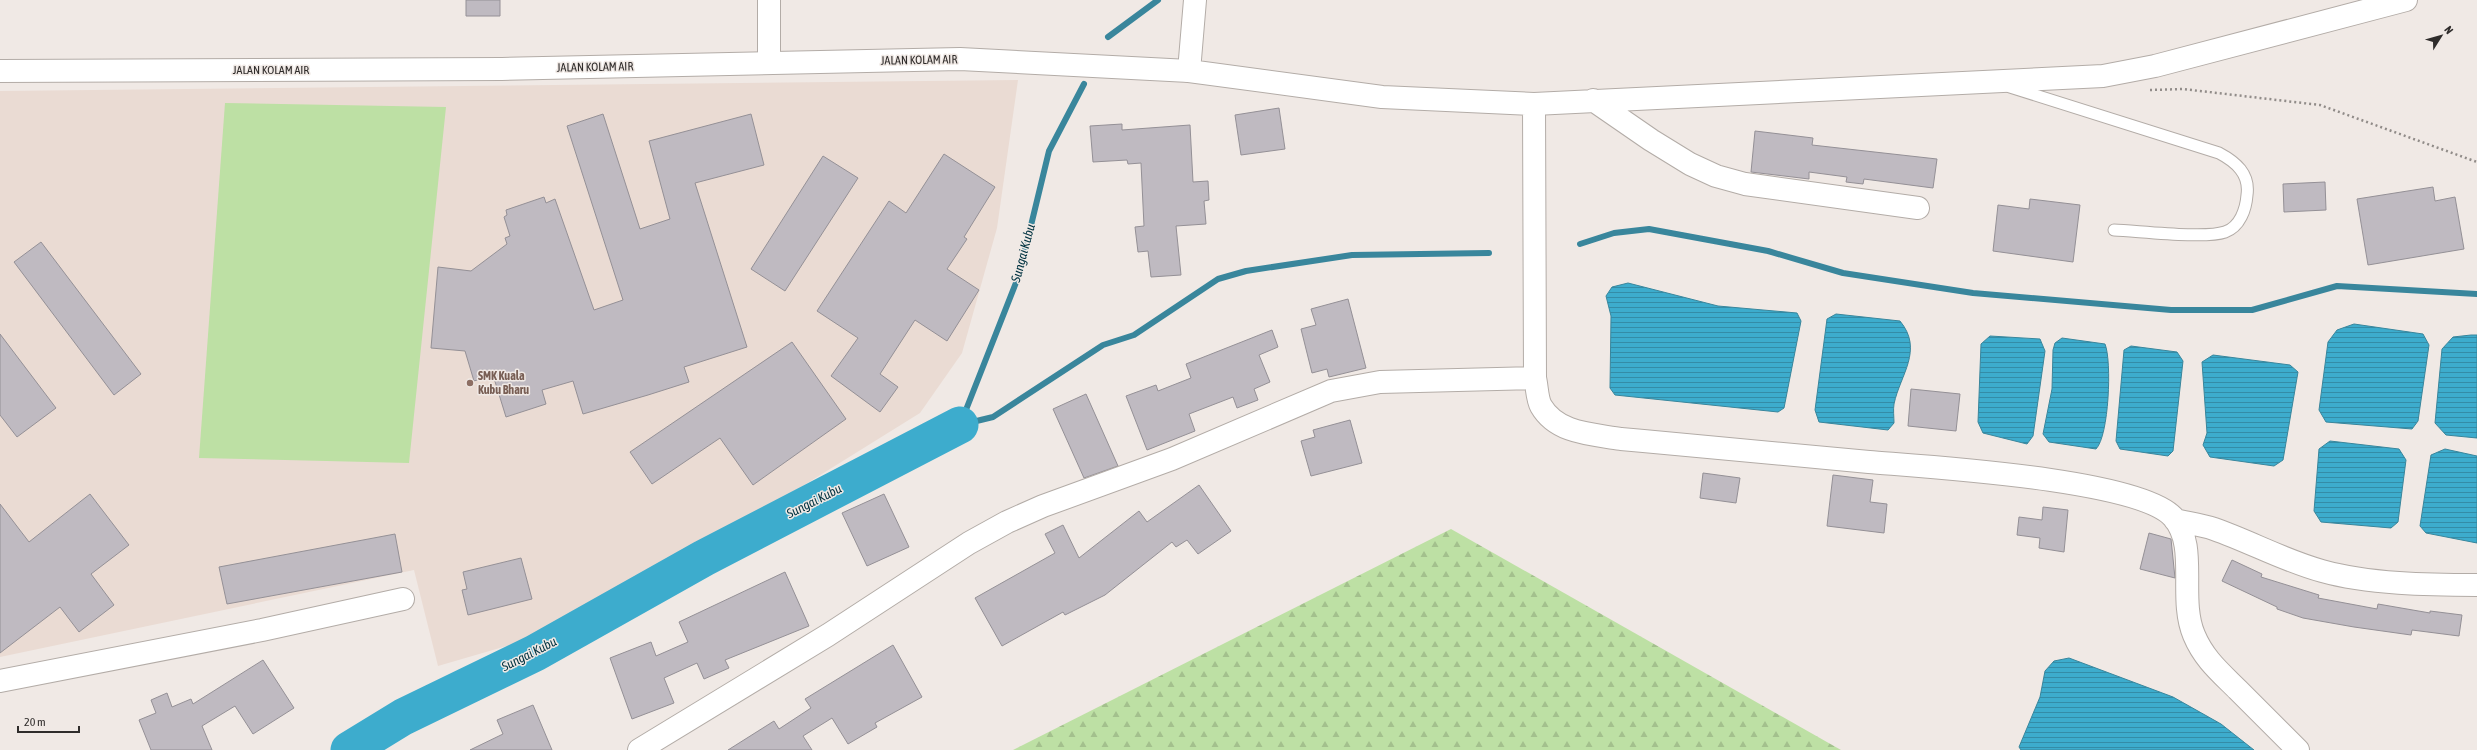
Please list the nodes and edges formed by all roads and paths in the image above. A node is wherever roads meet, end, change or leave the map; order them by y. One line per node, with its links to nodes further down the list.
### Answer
1 (769, 0): 4 (street)
2 (1195, 0): 6 (street)
3 (2406, 0): 7 (street, JALAN KOLAM AIR)
4 (769, 62): 5 (street, JALAN KOLAM AIR); 6 (street, JALAN KOLAM AIR)
5 (0, 71)
6 (1189, 71): 10 (street, JALAN KOLAM AIR)
7 (1995, 82): 9 (street, JALAN KOLAM AIR); 13 (lane)
8 (2145, 89): 11 (path)
9 (1593, 100): 10 (street, JALAN KOLAM AIR); 12 (street)
10 (1534, 104): 14 (street)
11 (2477, 162)
12 (1918, 208)
13 (2114, 230)
14 (1535, 378): 15 (street); 19 (street)
15 (2175, 520): 16 (street); 20 (street)
16 (2477, 585)
17 (403, 599): 18 (street)
18 (0, 682)
19 (639, 750)
20 (2298, 750)

